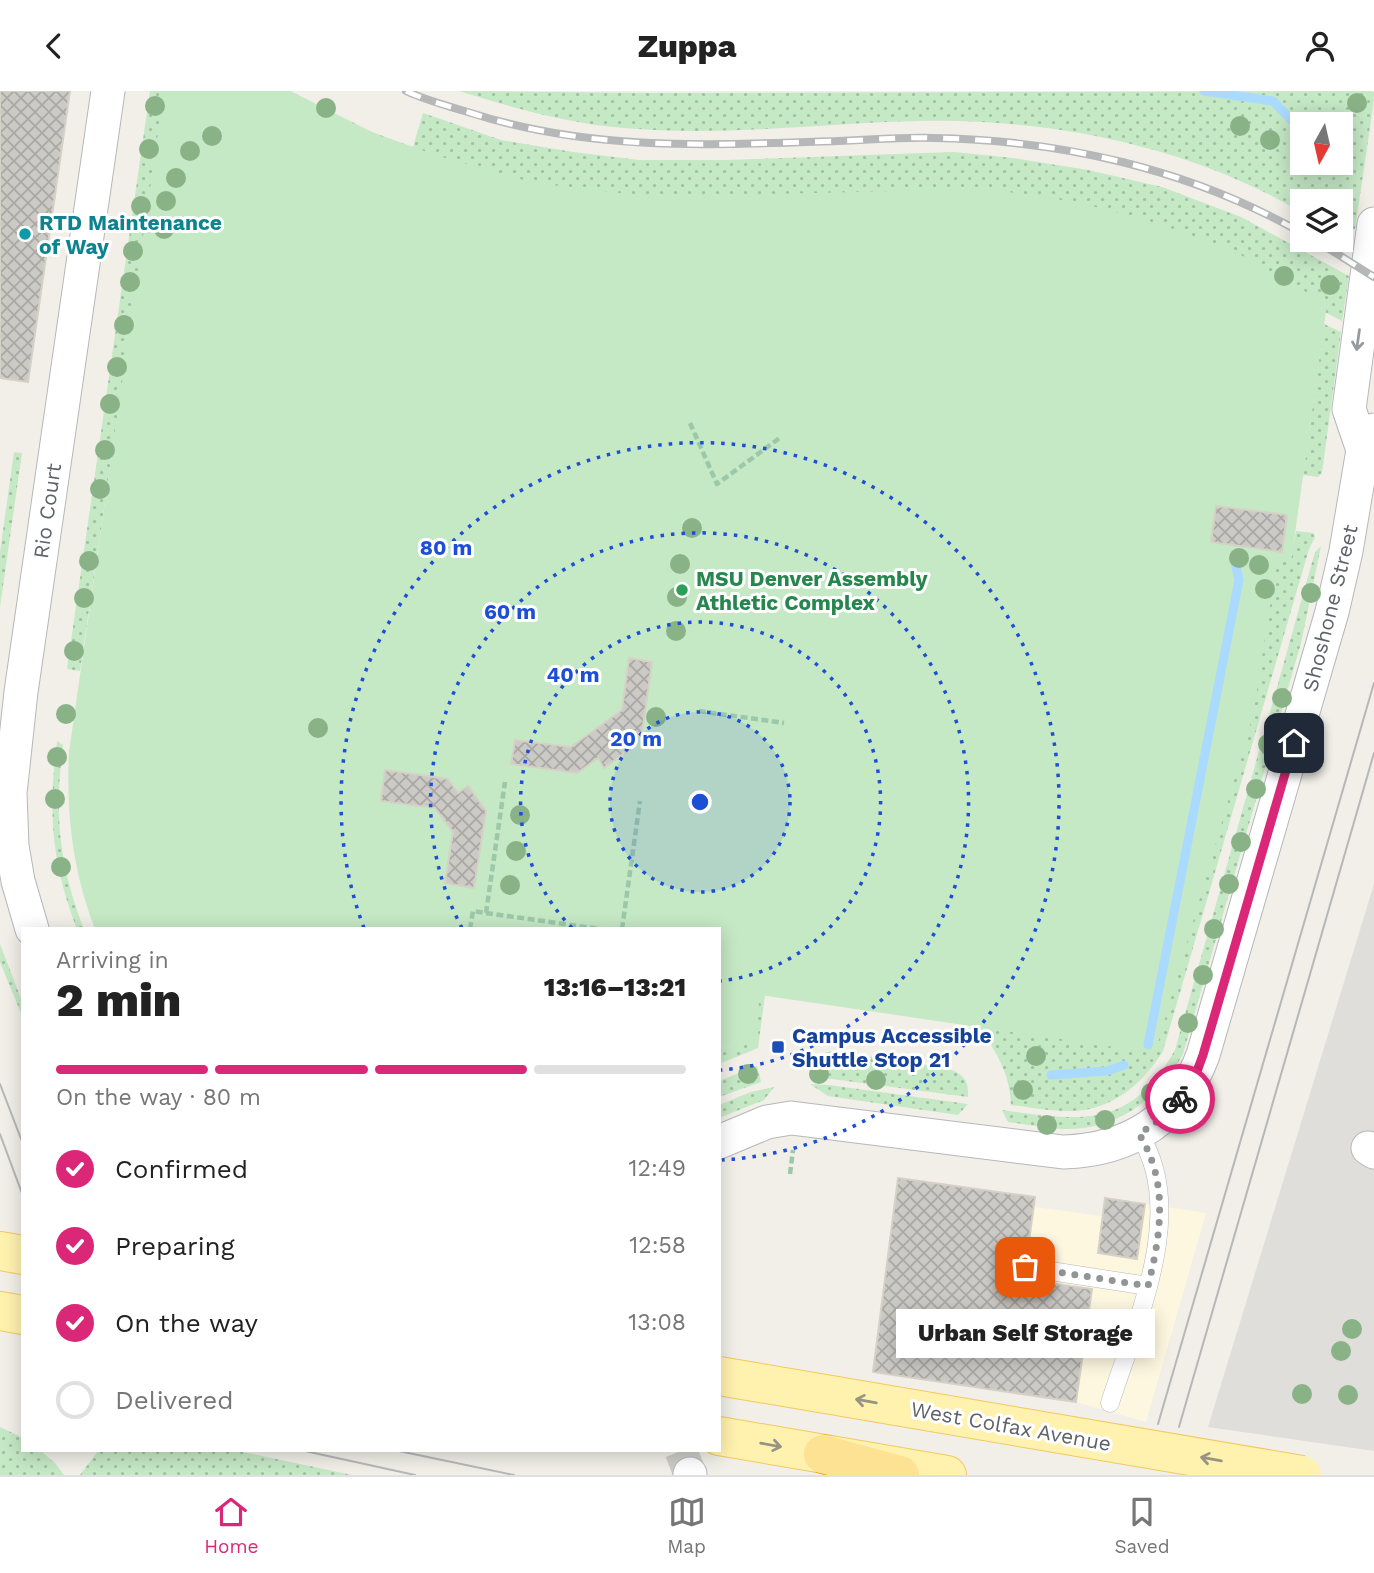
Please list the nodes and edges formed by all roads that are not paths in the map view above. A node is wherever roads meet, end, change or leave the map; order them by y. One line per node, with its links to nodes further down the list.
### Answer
1 (108, 91): 4 (street, Rio Court)
2 (1374, 224): 3 (street, Shoshone Street, one-way to 3)
3 (1368, 440): 5 (street, Shoshone Street)
4 (31, 927)
5 (1139, 1134): 6 (street, Shoshone Street); 10 (lane)
6 (721, 1141)
7 (0, 1251): 8 (main road)
8 (21, 1255)
9 (1025, 1267): 10 (lane)
10 (1148, 1286): 14 (lane)
11 (0, 1311): 12 (main road)
12 (21, 1315)
13 (721, 1376): 19 (main road, West Colfax Avenue, one-way to 13, bridge)
14 (1110, 1403)
15 (721, 1436): 16 (main road, one-way to 16)
16 (823, 1454): 17 (highway); 18 (main road)
17 (900, 1475)
18 (947, 1475)
19 (1302, 1475)

